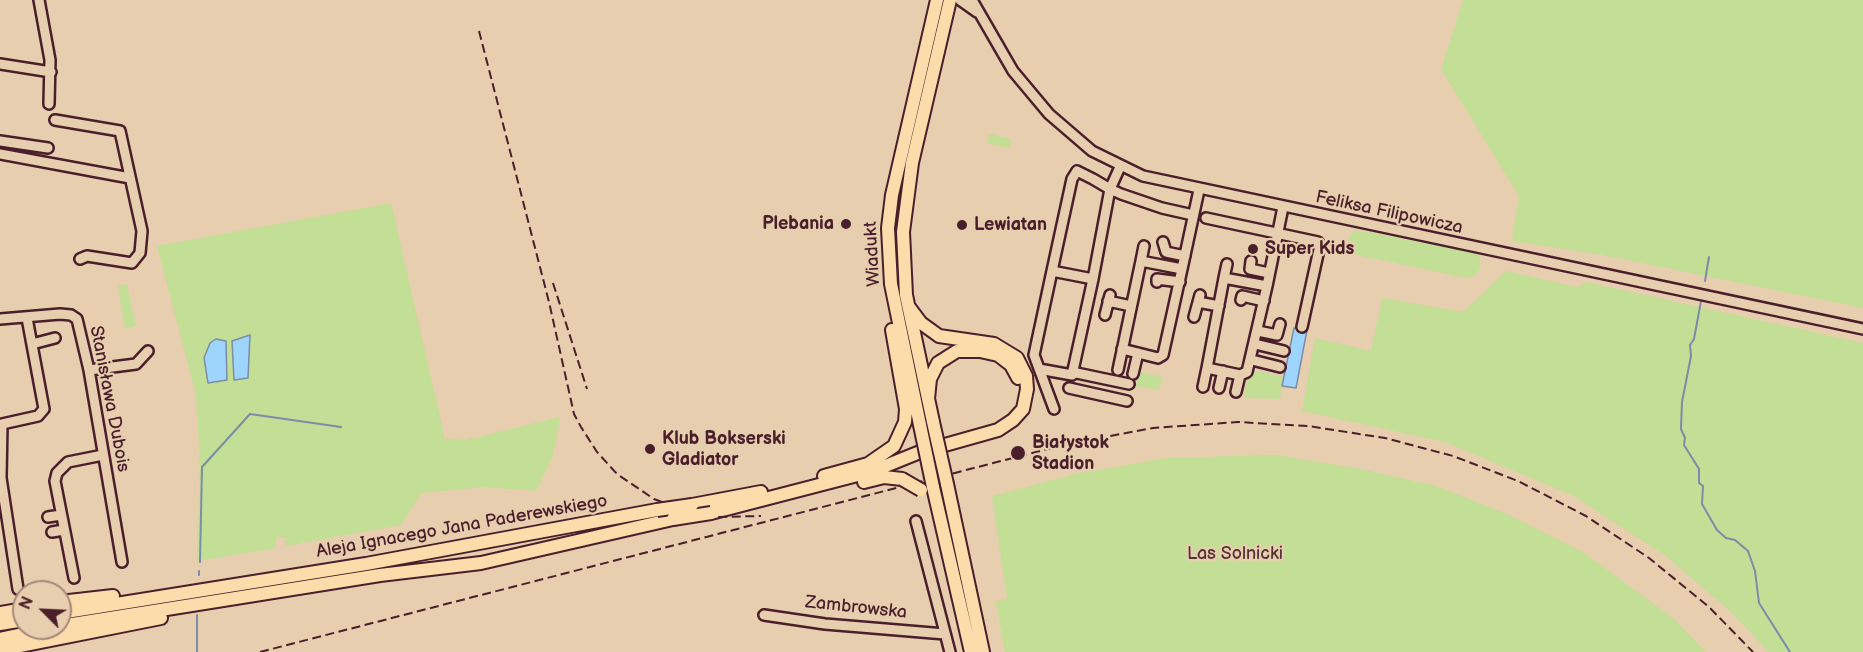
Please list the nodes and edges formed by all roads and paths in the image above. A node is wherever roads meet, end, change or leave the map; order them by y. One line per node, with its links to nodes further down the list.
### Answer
1 (39, 0): 8 (street)
2 (937, 0): 31 (main road, Wiadukt)
3 (950, 0): 42 (main road, Wiadukt)
4 (960, 0): 6 (street, Feliksa Filipowicza)
5 (972, 0): 6 (street, Feliksa Filipowicza)
6 (977, 12): 14 (street, Feliksa Filipowicza)
7 (0, 64): 8 (street)
8 (51, 72): 9 (street)
9 (49, 104)
10 (56, 120): 15 (street)
11 (0, 141): 12 (street)
12 (48, 148)
13 (0, 154): 15 (street)
14 (1120, 167): 16 (street); 17 (street, Feliksa Filipowicza)
15 (130, 178): 25 (street)
16 (1110, 189): 19 (street); 30 (street); 34 (street)
17 (1199, 190): 18 (street, Feliksa Filipowicza); 19 (street)
18 (1283, 207): 21 (street); 49 (street, Feliksa Filipowicza)
19 (1193, 215): 24 (street)
20 (1206, 218): 21 (street)
21 (1278, 233): 32 (street); 48 (street)
22 (1163, 242): 24 (street)
23 (1144, 246): 26 (street)
24 (1185, 256): 29 (street)
25 (80, 259)
26 (1141, 261): 29 (street); 40 (street)
27 (1251, 261): 32 (street)
28 (1227, 264): 33 (street)
29 (1182, 269): 36 (street)
30 (1052, 271): 34 (street); 61 (street)
31 (890, 272): 78 (main road); 79 (main road, Wiadukt, bridge)
32 (1269, 273): 37 (street)
33 (1224, 278): 37 (street); 41 (street)
34 (1093, 279): 65 (street)
35 (1156, 282): 36 (street)
36 (1180, 282): 57 (street)
37 (1267, 286): 39 (street)
38 (1241, 300): 39 (street)
39 (1264, 301): 50 (street)
40 (1131, 306): 43 (street); 54 (street)
41 (1219, 306): 44 (street); 60 (street)
42 (909, 308): 74 (main road, Wiadukt); 80 (main road)
43 (1105, 315)
44 (1194, 317)
45 (27, 318): 46 (street, Stanisława Dubois); 52 (street); 62 (street, Stanisława Dubois)
46 (0, 319)
47 (1280, 324): 50 (street)
48 (1302, 327)
49 (1863, 329)
50 (1258, 331): 53 (street)
51 (55, 338): 52 (street)
52 (32, 344): 89 (street)
53 (1255, 344): 56 (street); 58 (street)
54 (1122, 349): 57 (street); 63 (street)
55 (148, 351): 62 (street)
56 (1284, 351)
57 (1138, 353): 66 (street)
58 (1252, 360): 59 (street); 67 (street)
59 (1280, 367)
60 (1207, 368): 64 (street); 69 (street)
61 (1039, 369): 65 (street); 76 (street)
62 (88, 370): 77 (street, Stanisława Dubois)
63 (1118, 370)
64 (1223, 371): 67 (street); 71 (street)
65 (1072, 374): 68 (street); 70 (street)
66 (1133, 374)
67 (1240, 375): 73 (street)
68 (1129, 384)
69 (1203, 387)
70 (1069, 388): 72 (street); 75 (street)
71 (1219, 388)
72 (1058, 389)
73 (1236, 392)
74 (928, 399): 78 (main road); 100 (main road, Wiadukt, bridge)
75 (1127, 400)
76 (1054, 408)
77 (103, 455): 81 (street); 87 (street, Stanisława Dubois)
78 (868, 464): 90 (main road, Aleja Ignacego Jana Paderewskiego, bridge)
79 (927, 488): 80 (main road, bridge); 85 (main road); 85 (main road, Wiadukt)
80 (711, 513): 91 (main road, Aleja Ignacego Jana Paderewskiego, bridge)
81 (61, 515): 82 (street); 84 (street)
82 (48, 518)
83 (916, 521): 96 (street)
84 (64, 530): 86 (street); 88 (street)
85 (943, 530): 99 (main road)
86 (52, 532)
87 (122, 562)
88 (74, 578)
89 (17, 580)
90 (227, 586): 92 (main road); 93 (main road, Aleja Ignacego Jana Paderewskiego)
91 (245, 596): 95 (main road, Aleja Ignacego Jana Paderewskiego); 97 (main road)
92 (72, 600)
93 (72, 611)
94 (764, 615): 96 (street, Zambrowska)
95 (72, 624)
96 (945, 634): 98 (street)
97 (0, 650)
98 (950, 652)
99 (971, 652)
100 (983, 652)

